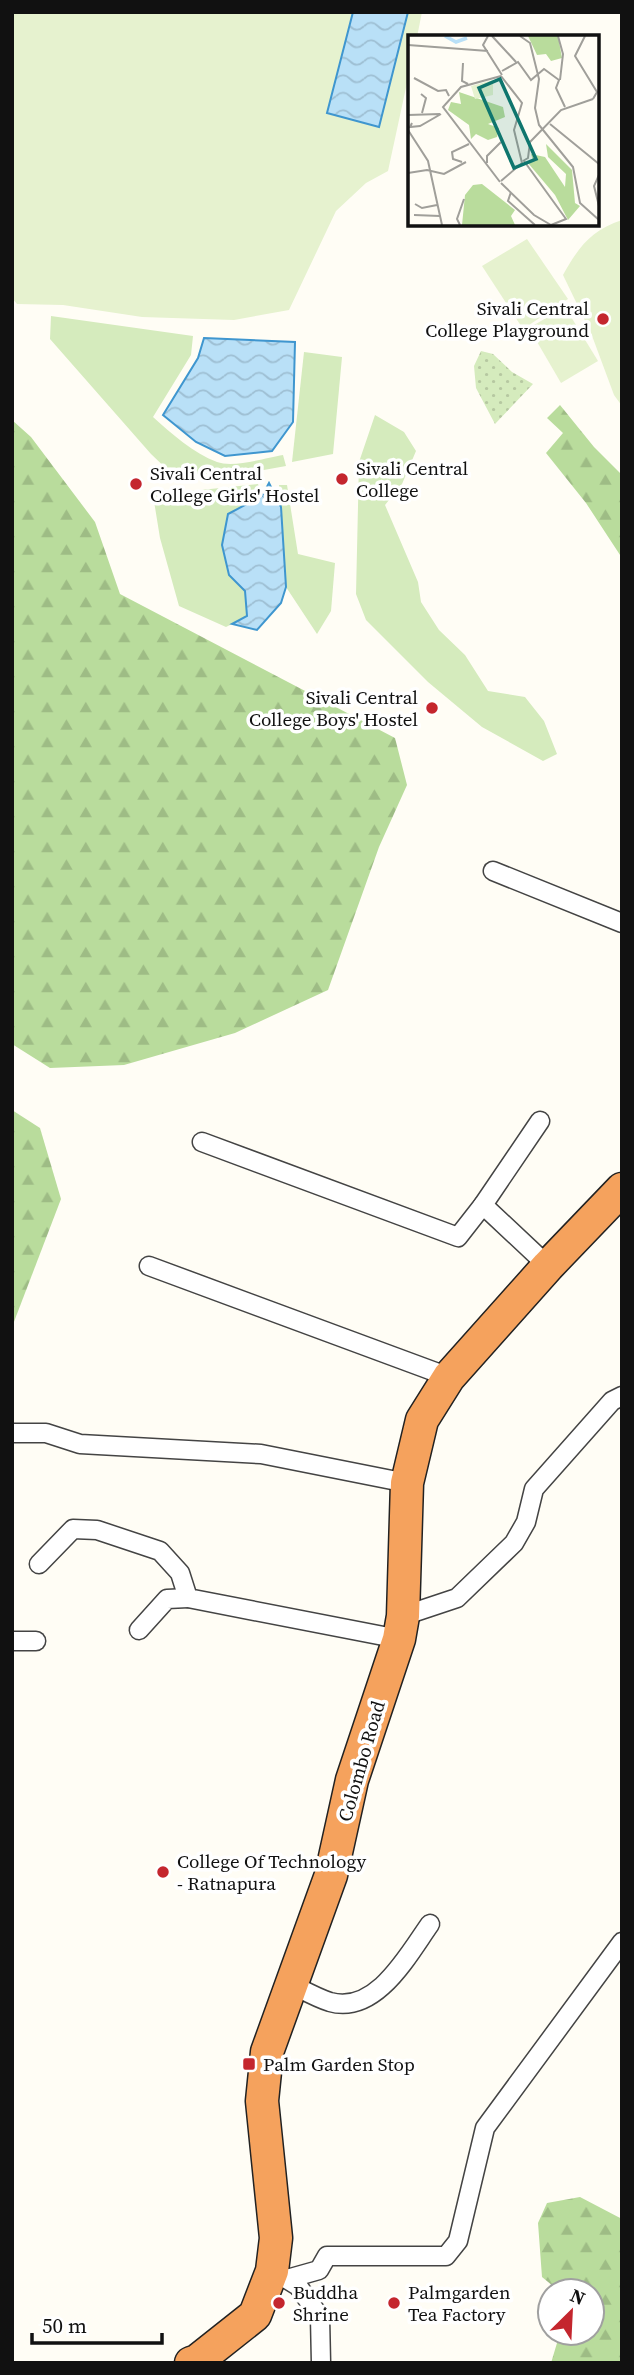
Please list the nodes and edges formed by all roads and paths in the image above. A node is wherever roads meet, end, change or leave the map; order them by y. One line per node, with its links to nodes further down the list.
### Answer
1 (493, 871): 2 (street)
2 (622, 923)
3 (540, 1121): 6 (street)
4 (202, 1142): 6 (street)
5 (622, 1189): 8 (highway, Colombo Road)
6 (483, 1205): 8 (street)
7 (149, 1266): 9 (street)
8 (548, 1266): 9 (highway, Colombo Road)
9 (449, 1377): 12 (highway, Colombo Road)
10 (622, 1396): 15 (street)
11 (12, 1433): 12 (street)
12 (407, 1483): 15 (highway, Colombo Road)
13 (39, 1564): 14 (street)
14 (188, 1598): 15 (street); 16 (street)
15 (401, 1627): 21 (highway, Colombo Road)
16 (139, 1630)
17 (12, 1641): 18 (street)
18 (36, 1641)
19 (430, 1924): 21 (street)
20 (622, 1942): 22 (street)
21 (291, 1984): 22 (highway, Colombo Road)
22 (279, 2275): 23 (highway, Colombo Road); 24 (street)
23 (191, 2363)
24 (321, 2363)

